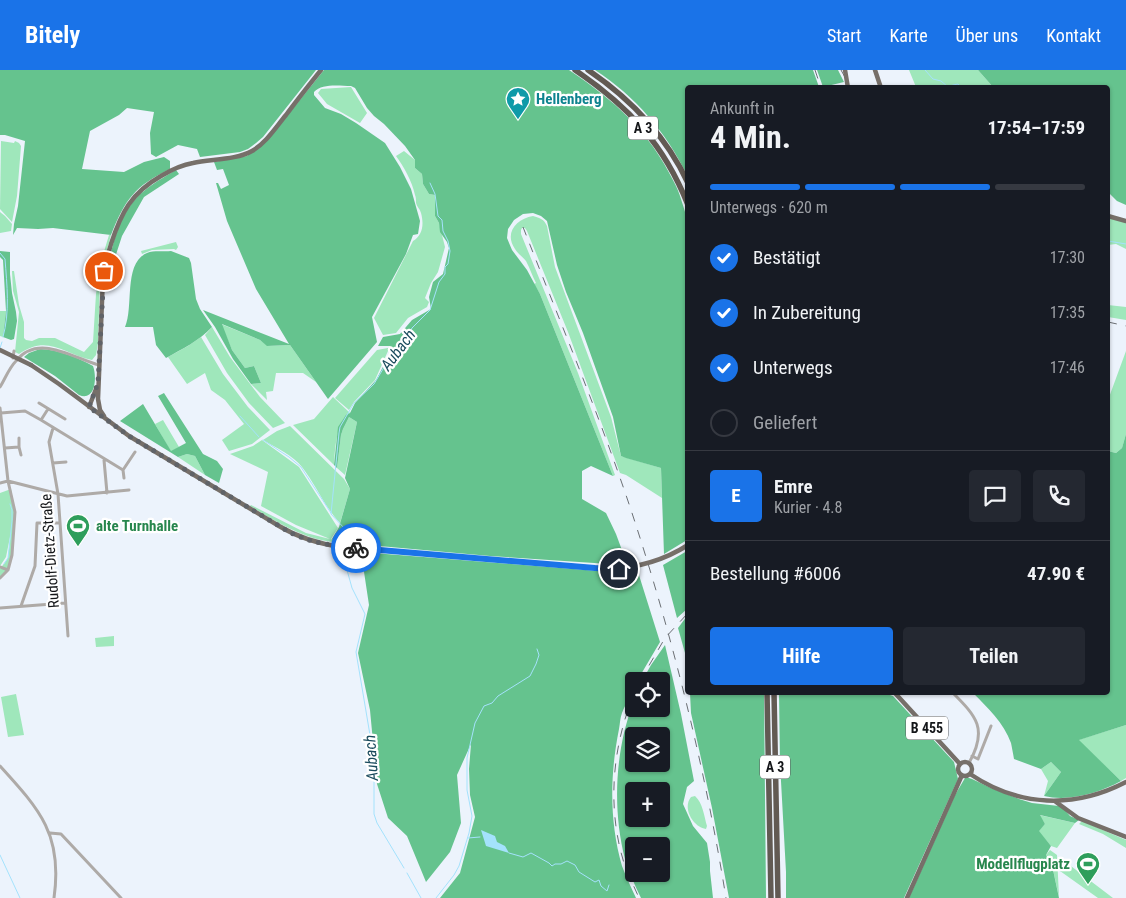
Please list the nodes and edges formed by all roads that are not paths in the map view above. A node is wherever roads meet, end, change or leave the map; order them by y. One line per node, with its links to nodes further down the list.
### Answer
1 (321, 70): 15 (main road)
2 (575, 70): 9 (highway, A 3)
3 (588, 70): 8 (highway, A 3)
4 (845, 70): 6 (main road, bridge)
5 (874, 70): 7 (main road)
6 (848, 85)
7 (880, 85)
8 (685, 178)
9 (685, 198)
10 (1110, 217): 11 (main road)
11 (1126, 221)
12 (0, 350): 17 (main road, bridge)
13 (14, 351): 14 (street)
14 (13, 364): 15 (street); 16 (street)
15 (99, 365): 18 (main road)
16 (0, 388)
17 (72, 394): 18 (main road); 20 (main road)
18 (96, 397): 20 (main road); 26 (main road)
19 (40, 403): 22 (street)
20 (89, 407): 26 (main road)
21 (0, 408): 23 (street)
22 (48, 409): 24 (street); 25 (street)
23 (1, 413): 25 (street); 30 (street)
24 (64, 419)
25 (41, 420): 27 (street)
26 (108, 421): 44 (main road)
27 (54, 428): 33 (street); 35 (street, Rudolf-Dietz-Straße)
28 (19, 438): 29 (street)
29 (19, 447): 30 (street); 32 (street)
30 (5, 448): 38 (street)
31 (135, 452): 36 (street)
32 (21, 455)
33 (104, 459): 36 (street); 41 (street)
34 (66, 462): 35 (street)
35 (53, 463): 42 (street, Rudolf-Dietz-Straße)
36 (123, 470): 37 (street)
37 (124, 478)
38 (8, 481): 39 (street); 42 (street); 46 (street)
39 (0, 483)
40 (129, 490): 41 (street)
41 (107, 493): 42 (street)
42 (58, 494): 43 (street, Rudolf-Dietz-Straße)
43 (59, 523): 48 (street, Rudolf-Dietz-Straße); 49 (street)
44 (685, 547)
45 (0, 567): 46 (street)
46 (8, 570): 47 (street)
47 (0, 578)
48 (65, 603): 49 (street); 51 (street, Rudolf-Dietz-Straße)
49 (21, 606): 50 (street)
50 (0, 608)
51 (68, 636)
52 (767, 695): 72 (highway, A 3)
53 (774, 695): 73 (highway, A 3)
54 (897, 695): 59 (main road, B 455)
55 (955, 695): 57 (street)
56 (991, 726): 57 (street)
57 (972, 756): 58 (street)
58 (968, 763): 59 (main road); 61 (main road)
59 (960, 764): 62 (main road)
60 (0, 766): 68 (street)
61 (970, 774): 62 (main road); 65 (main road)
62 (962, 776): 74 (main road)
63 (1126, 782): 64 (main road)
64 (1070, 800): 65 (main road); 66 (main road); 67 (main road)
65 (1055, 801): 66 (main road)
66 (1068, 810): 67 (main road)
67 (1075, 816): 69 (main road)
68 (50, 833): 70 (street); 71 (street)
69 (1126, 837)
70 (54, 898)
71 (121, 898)
72 (771, 898)
73 (778, 898)
74 (907, 898)

